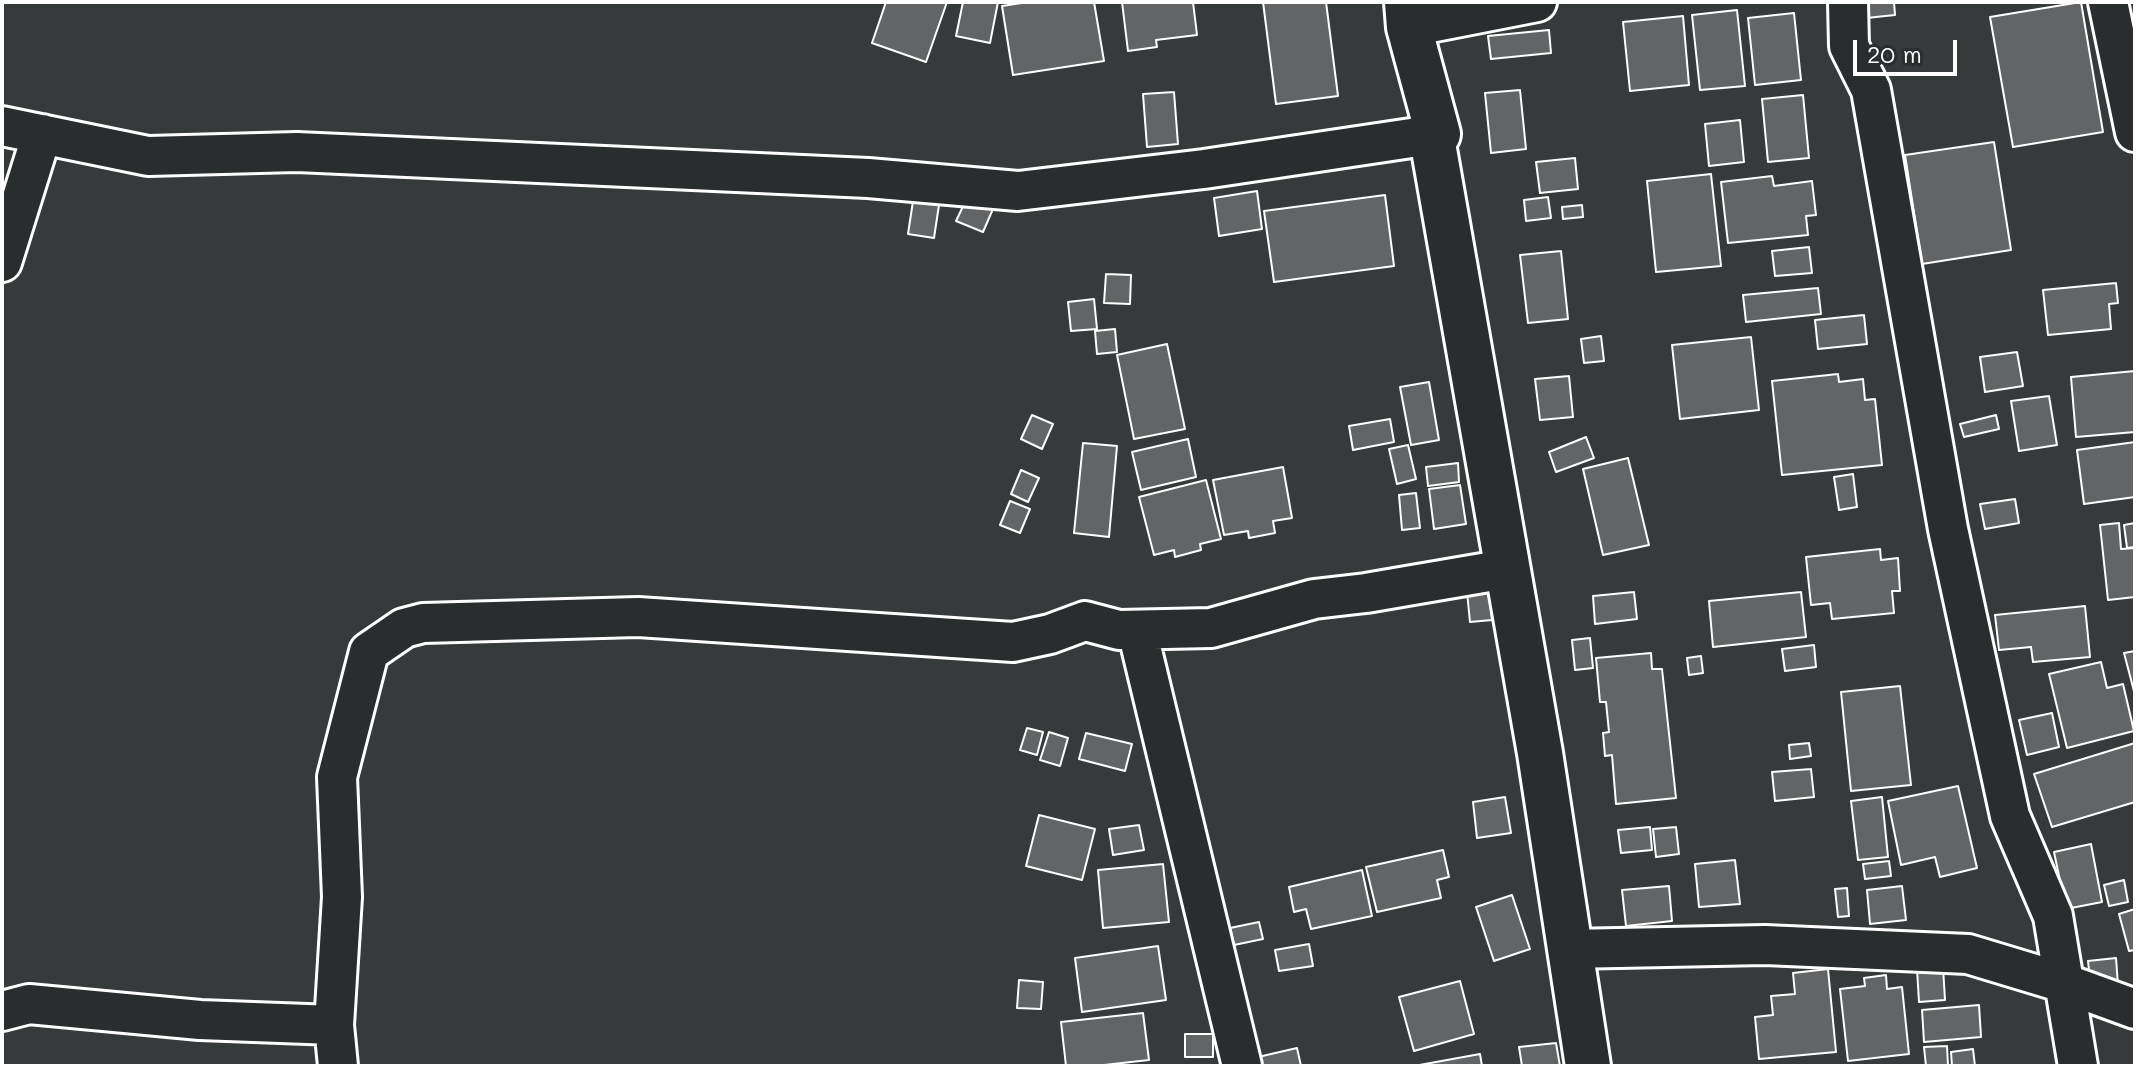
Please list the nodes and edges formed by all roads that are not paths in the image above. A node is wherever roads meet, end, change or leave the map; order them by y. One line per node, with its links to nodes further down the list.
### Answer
1 (1537, 2): 4 (street)
2 (1848, 2): 13 (street)
3 (2108, 2): 6 (street)
4 (1408, 14): 8 (street)
5 (2, 126): 7 (street)
6 (2135, 132)
7 (42, 134): 8 (street); 9 (street)
8 (1438, 134): 10 (street)
9 (2, 262)
10 (1506, 569): 11 (street); 12 (street)
11 (1137, 630): 16 (street); 18 (street)
12 (1569, 949): 13 (street); 19 (street)
13 (2064, 983): 14 (street); 20 (street)
14 (2135, 1009)
15 (2, 1011): 16 (street)
16 (334, 1025): 17 (street)
17 (338, 1066)
18 (1242, 1066)
19 (1588, 1066)
20 (2078, 1066)

